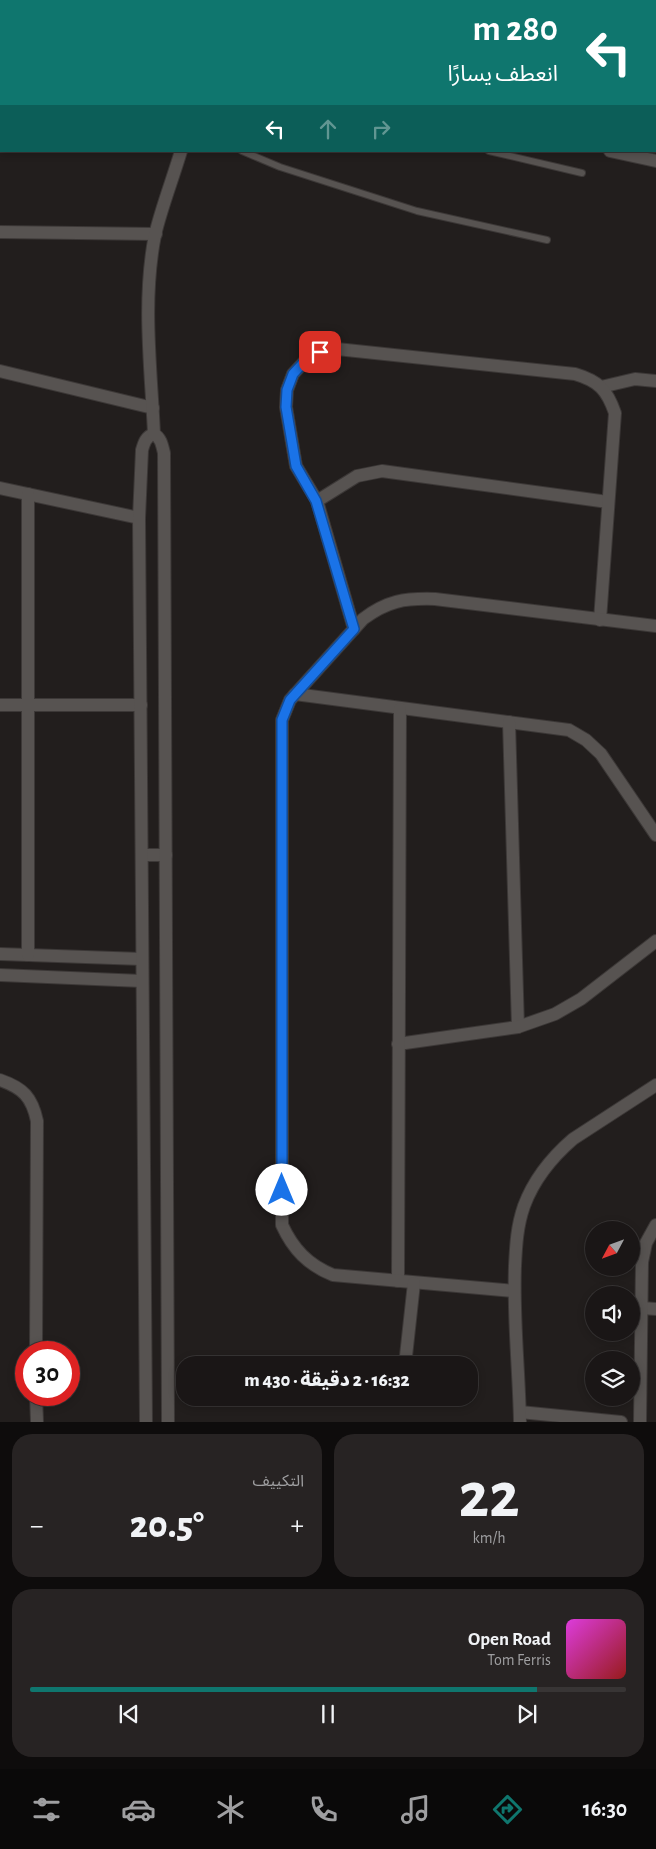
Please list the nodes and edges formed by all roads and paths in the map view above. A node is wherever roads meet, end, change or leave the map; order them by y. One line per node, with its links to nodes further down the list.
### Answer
1 (181, 152): 8 (street)
2 (244, 152): 9 (lane)
3 (493, 152): 6 (lane)
4 (615, 152): 5 (street)
5 (656, 161)
6 (582, 173)
7 (0, 232): 8 (street)
8 (156, 234): 13 (street)
9 (547, 240)
10 (0, 371): 13 (street)
11 (656, 381): 12 (street)
12 (602, 387): 17 (street); 18 (street)
13 (153, 408): 14 (street)
14 (154, 434): 19 (street); 30 (street)
15 (0, 488): 16 (street)
16 (28, 494): 19 (street); 25 (street)
17 (316, 501): 18 (street); 22 (street)
18 (608, 502): 20 (street)
19 (139, 518): 26 (street)
20 (600, 620): 21 (street); 22 (street)
21 (656, 626)
22 (354, 629): 23 (street)
23 (295, 694): 27 (street); 45 (street)
24 (0, 704): 25 (street)
25 (28, 704): 26 (street); 34 (street)
26 (141, 705): 31 (street)
27 (400, 708): 28 (street); 39 (street)
28 (509, 722): 29 (street); 38 (street)
29 (656, 835)
30 (166, 855): 31 (street); 43 (street)
31 (142, 856): 35 (street)
32 (656, 941): 38 (street)
33 (0, 954): 34 (street)
34 (28, 955): 35 (street)
35 (142, 959): 37 (street)
36 (0, 975): 37 (street)
37 (142, 981): 42 (street)
38 (518, 1027): 39 (street)
39 (398, 1044): 45 (street)
40 (0, 1080): 50 (street)
41 (656, 1085): 47 (street)
42 (143, 1086): 43 (street); 52 (street)
43 (166, 1086): 53 (street)
44 (656, 1225): 48 (street)
45 (398, 1281): 46 (street)
46 (414, 1283): 47 (street); 51 (street)
47 (514, 1291): 55 (street)
48 (642, 1308): 49 (street); 60 (street)
49 (656, 1309)
50 (36, 1341)
51 (406, 1356)
52 (145, 1387): 53 (street); 57 (street)
53 (168, 1389): 58 (street)
54 (36, 1406): 56 (street)
55 (520, 1417): 59 (street)
56 (36, 1422)
57 (146, 1422)
58 (168, 1422)
59 (621, 1422)
60 (640, 1422)

